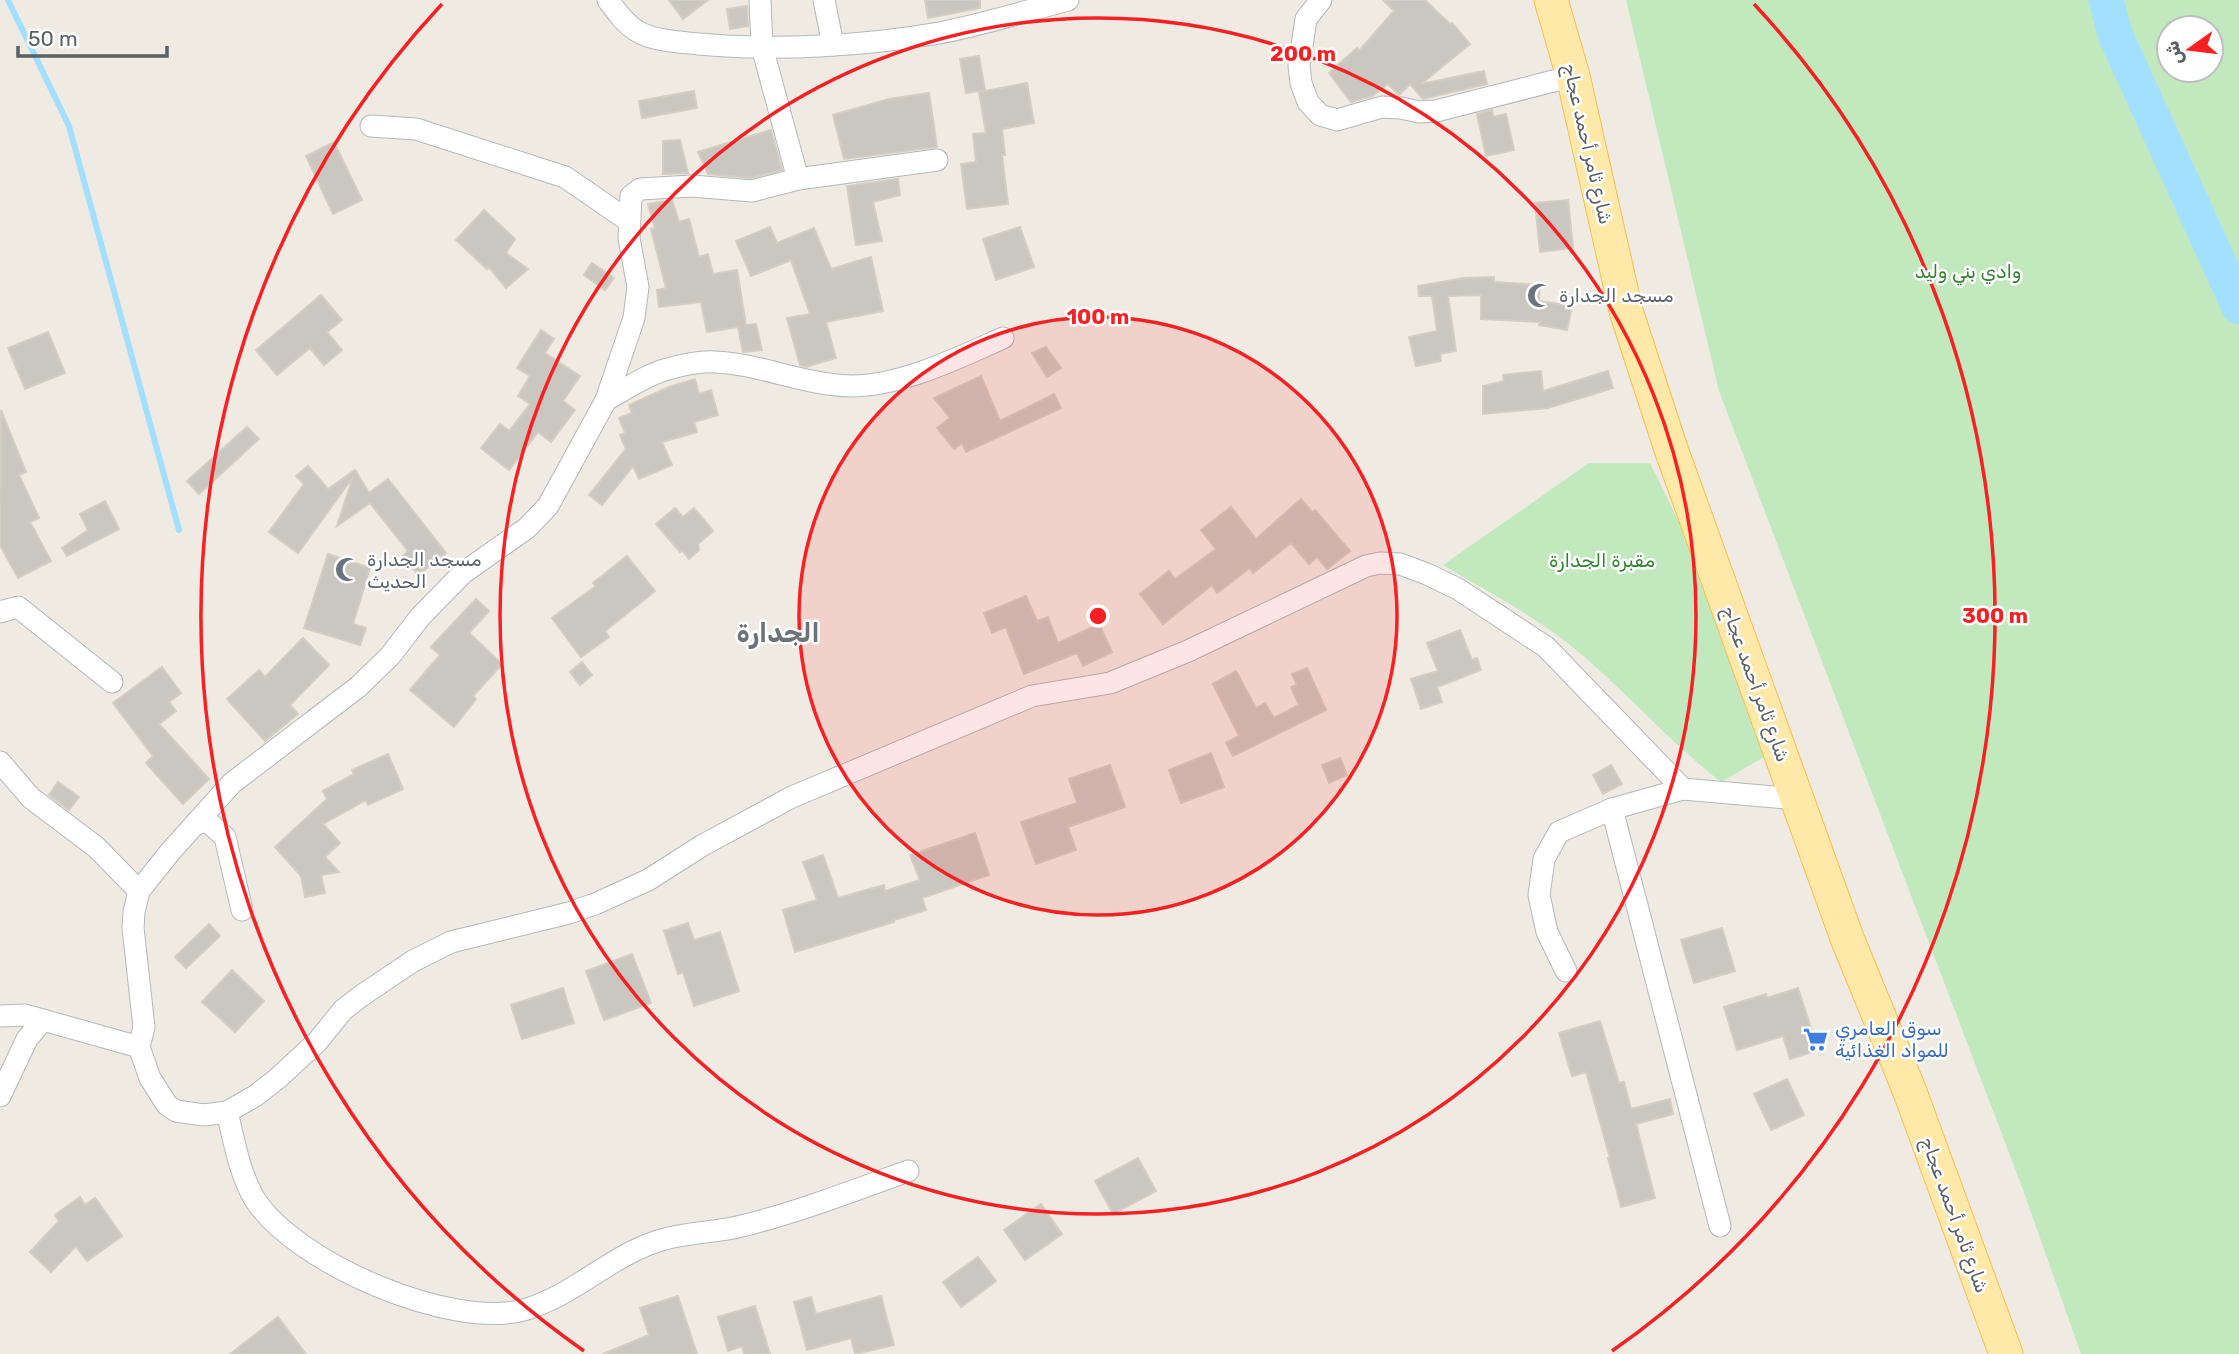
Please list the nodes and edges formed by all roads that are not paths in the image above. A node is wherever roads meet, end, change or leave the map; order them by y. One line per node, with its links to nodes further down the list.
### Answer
1 (608, 0): 8 (street)
2 (760, 0): 8 (street)
3 (824, 0): 7 (street)
4 (1068, 0): 7 (street)
5 (1321, 0): 9 (street)
6 (1552, 0): 9 (main road, شارع ثامر أحمد عجاج)
7 (832, 45): 8 (street)
8 (762, 47): 12 (street)
9 (1573, 76): 20 (main road, شارع ثامر أحمد عجاج)
10 (371, 126): 13 (street)
11 (937, 160): 12 (street)
12 (799, 179): 13 (street)
13 (629, 220): 15 (street)
14 (1003, 338): 15 (street)
15 (606, 400): 22 (street)
16 (0, 612): 17 (street)
17 (112, 682)
18 (0, 762): 23 (street)
19 (1683, 789): 20 (street); 21 (street); 30 (street)
20 (1797, 799): 33 (main road, شارع ثامر أحمد عجاج)
21 (1612, 809): 25 (street); 32 (street)
22 (195, 824): 23 (street); 24 (street)
23 (139, 891): 28 (street)
24 (242, 910)
25 (1566, 971)
26 (0, 1016): 27 (street)
27 (43, 1020): 28 (street); 29 (street)
28 (139, 1047): 30 (street)
29 (0, 1096)
30 (227, 1112): 31 (street)
31 (908, 1171)
32 (1720, 1226)
33 (2006, 1354)

